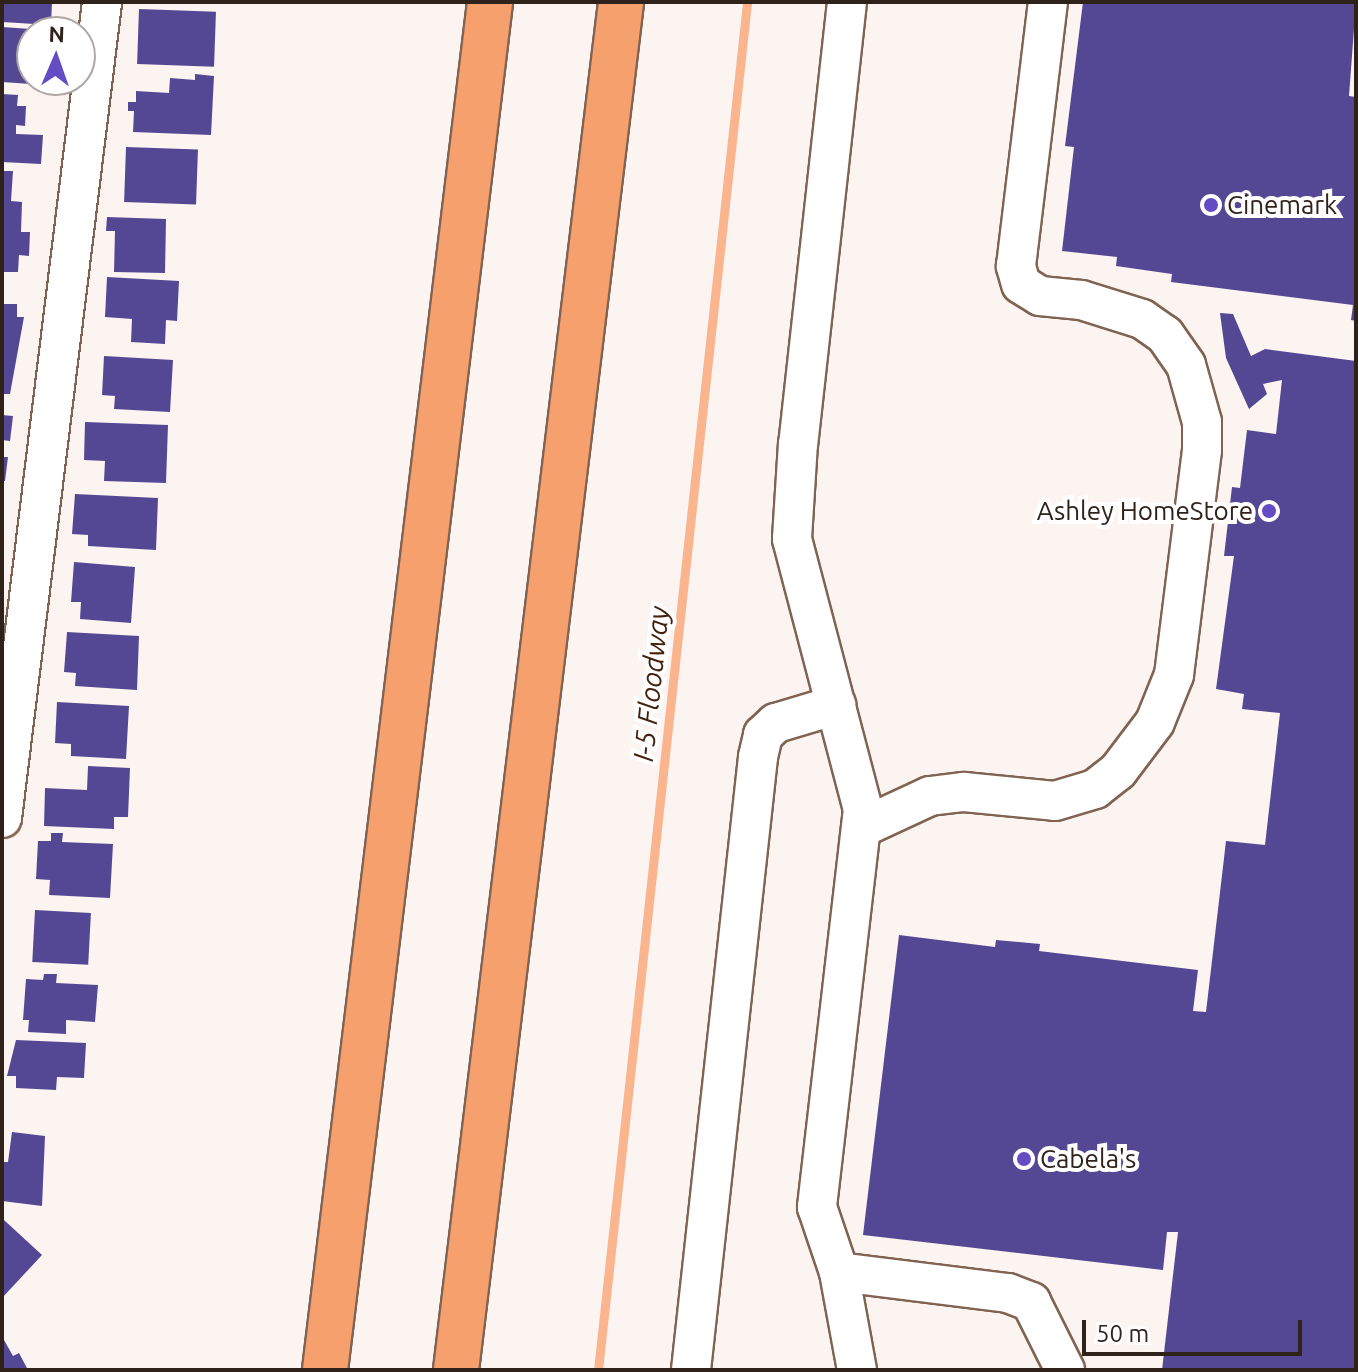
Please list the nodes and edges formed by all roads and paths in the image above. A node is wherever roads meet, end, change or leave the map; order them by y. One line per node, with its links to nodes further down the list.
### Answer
1 (102, 2): 7 (street)
2 (490, 2): 10 (highway)
3 (621, 2): 11 (highway)
4 (847, 2): 6 (street)
5 (1048, 2): 8 (street)
6 (836, 705): 8 (street); 12 (street)
7 (2, 818)
8 (861, 828): 9 (street)
9 (839, 1272): 13 (street); 14 (street)
10 (325, 1370)
11 (456, 1370)
12 (691, 1370)
13 (857, 1370)
14 (1065, 1370)

